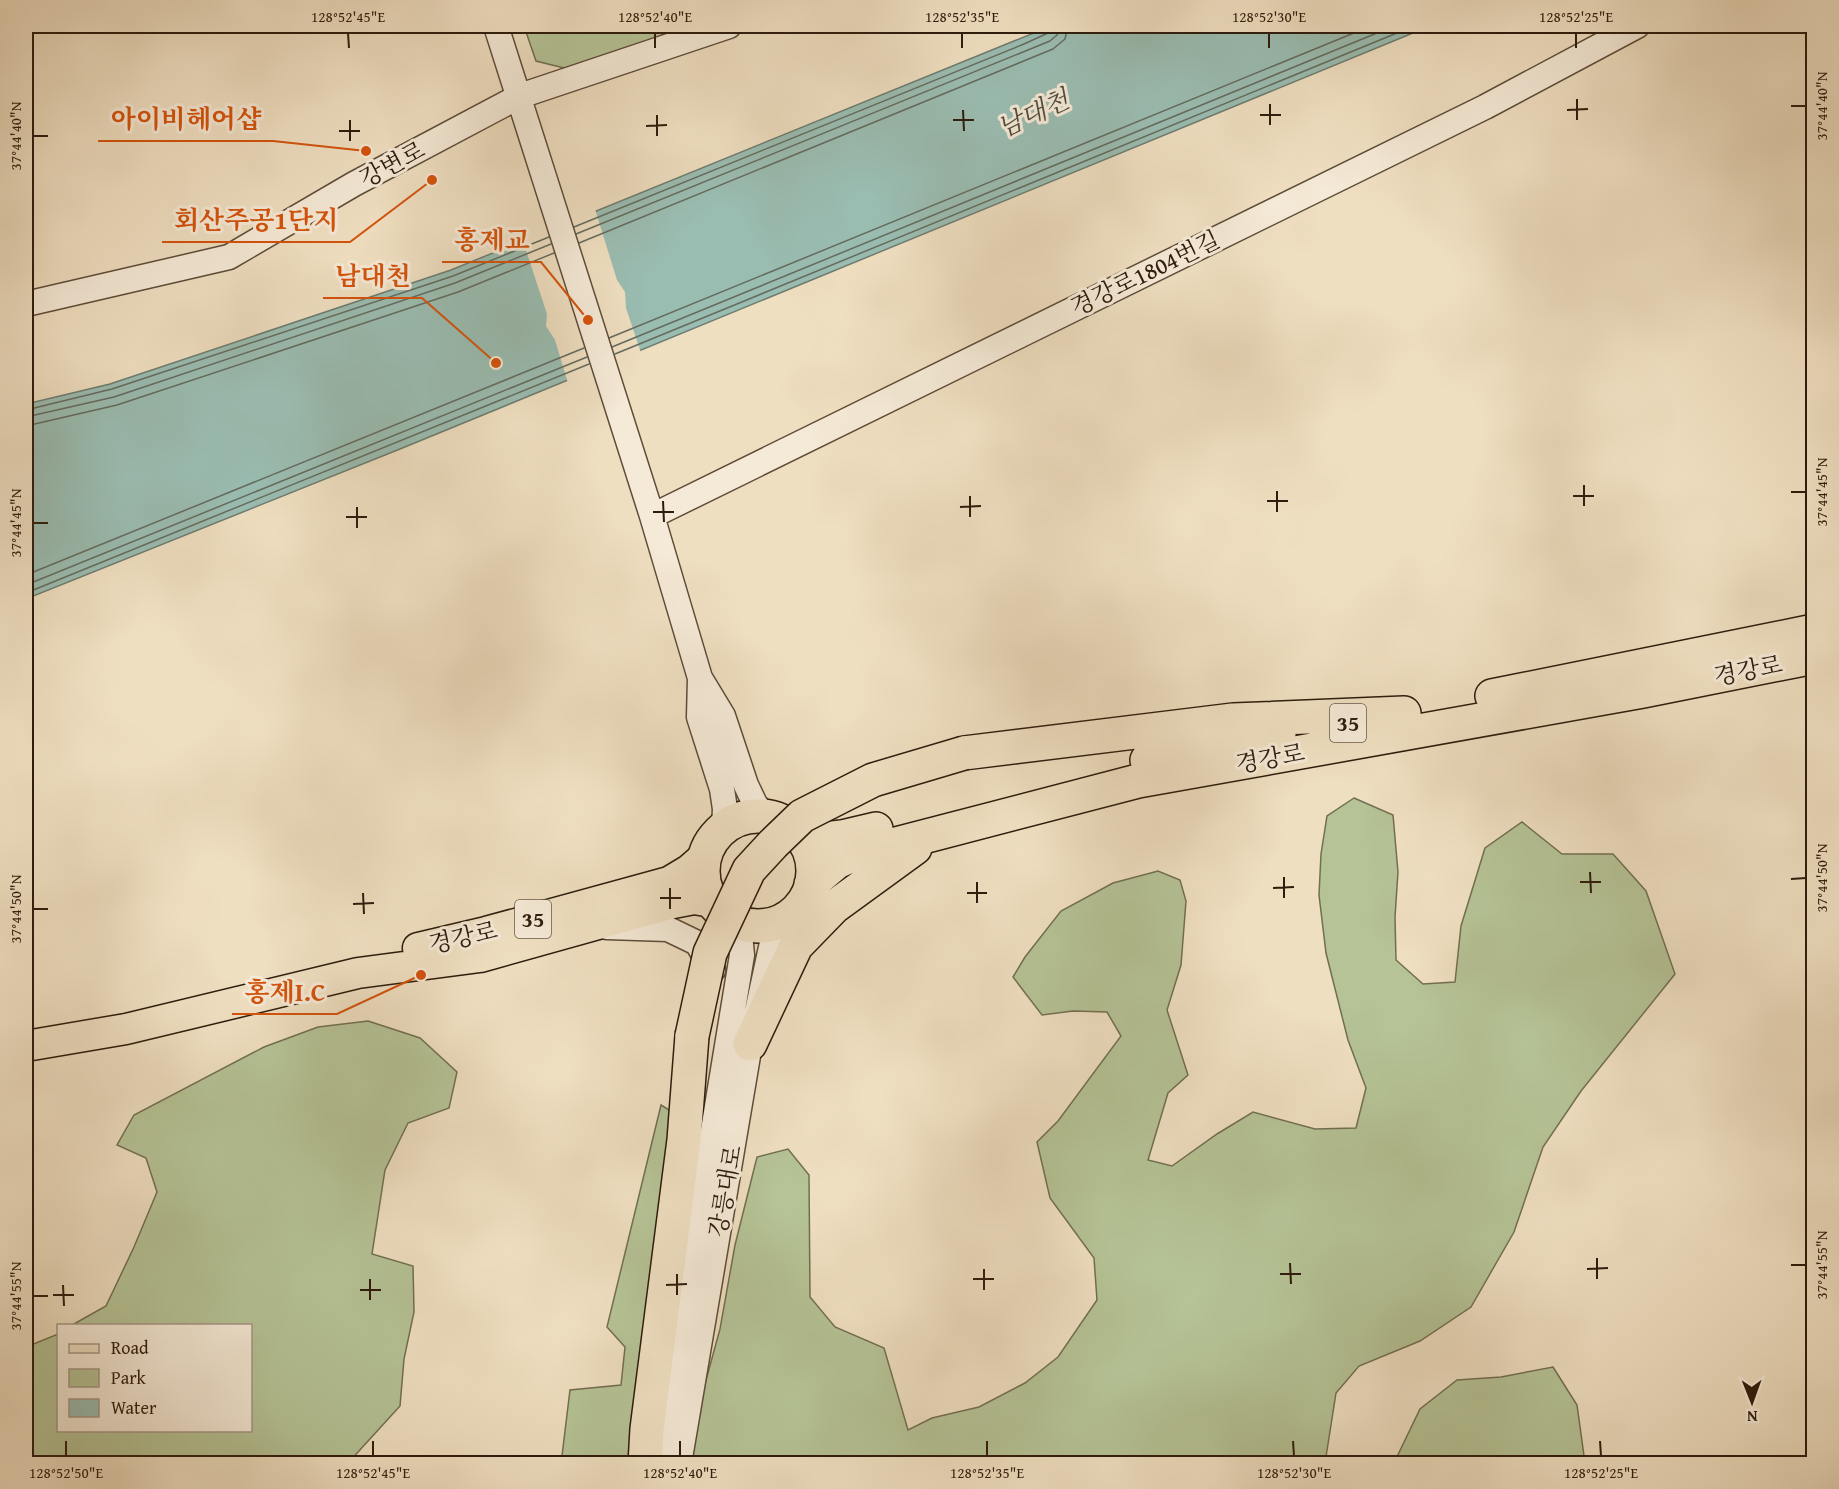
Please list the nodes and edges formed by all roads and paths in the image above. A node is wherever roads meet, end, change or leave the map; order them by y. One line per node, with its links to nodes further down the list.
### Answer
1 (496, 26): 4 (street)
2 (729, 26): 4 (street, 강변로)
3 (1637, 26): 6 (street, 경강로1804번길)
4 (520, 96): 5 (street, 강변로); 6 (street)
5 (26, 304)
6 (650, 511): 9 (street)
7 (1814, 631): 10 (highway, 경강로 / 35)
8 (1814, 659): 13 (highway, 경강로)
9 (700, 678): 11 (street); 12 (street)
10 (1404, 713): 14 (highway, 경강로 / 35); 25 (highway, bridge)
11 (766, 817): 12 (highway); 14 (highway)
12 (724, 827): 15 (highway, 35)
13 (934, 835): 16 (highway, 경강로); 23 (highway)
14 (805, 841): 16 (highway)
15 (704, 857): 17 (highway); 21 (main road, 경강로 / 35)
16 (811, 884): 18 (highway)
17 (712, 902): 19 (highway); 20 (main road, 경강로 / 35)
18 (781, 922): 19 (highway); 23 (street, 강릉대로)
19 (739, 923): 22 (street, 강릉대로)
20 (590, 926): 21 (main road, 경강로 / 35); 22 (street)
21 (357, 973): 24 (main road, 경강로 / 35)
22 (732, 1013): 26 (street, 강릉대로)
23 (750, 1044): 27 (street, 강릉대로)
24 (26, 1046)
25 (645, 1464)
26 (658, 1464)
27 (679, 1464)

